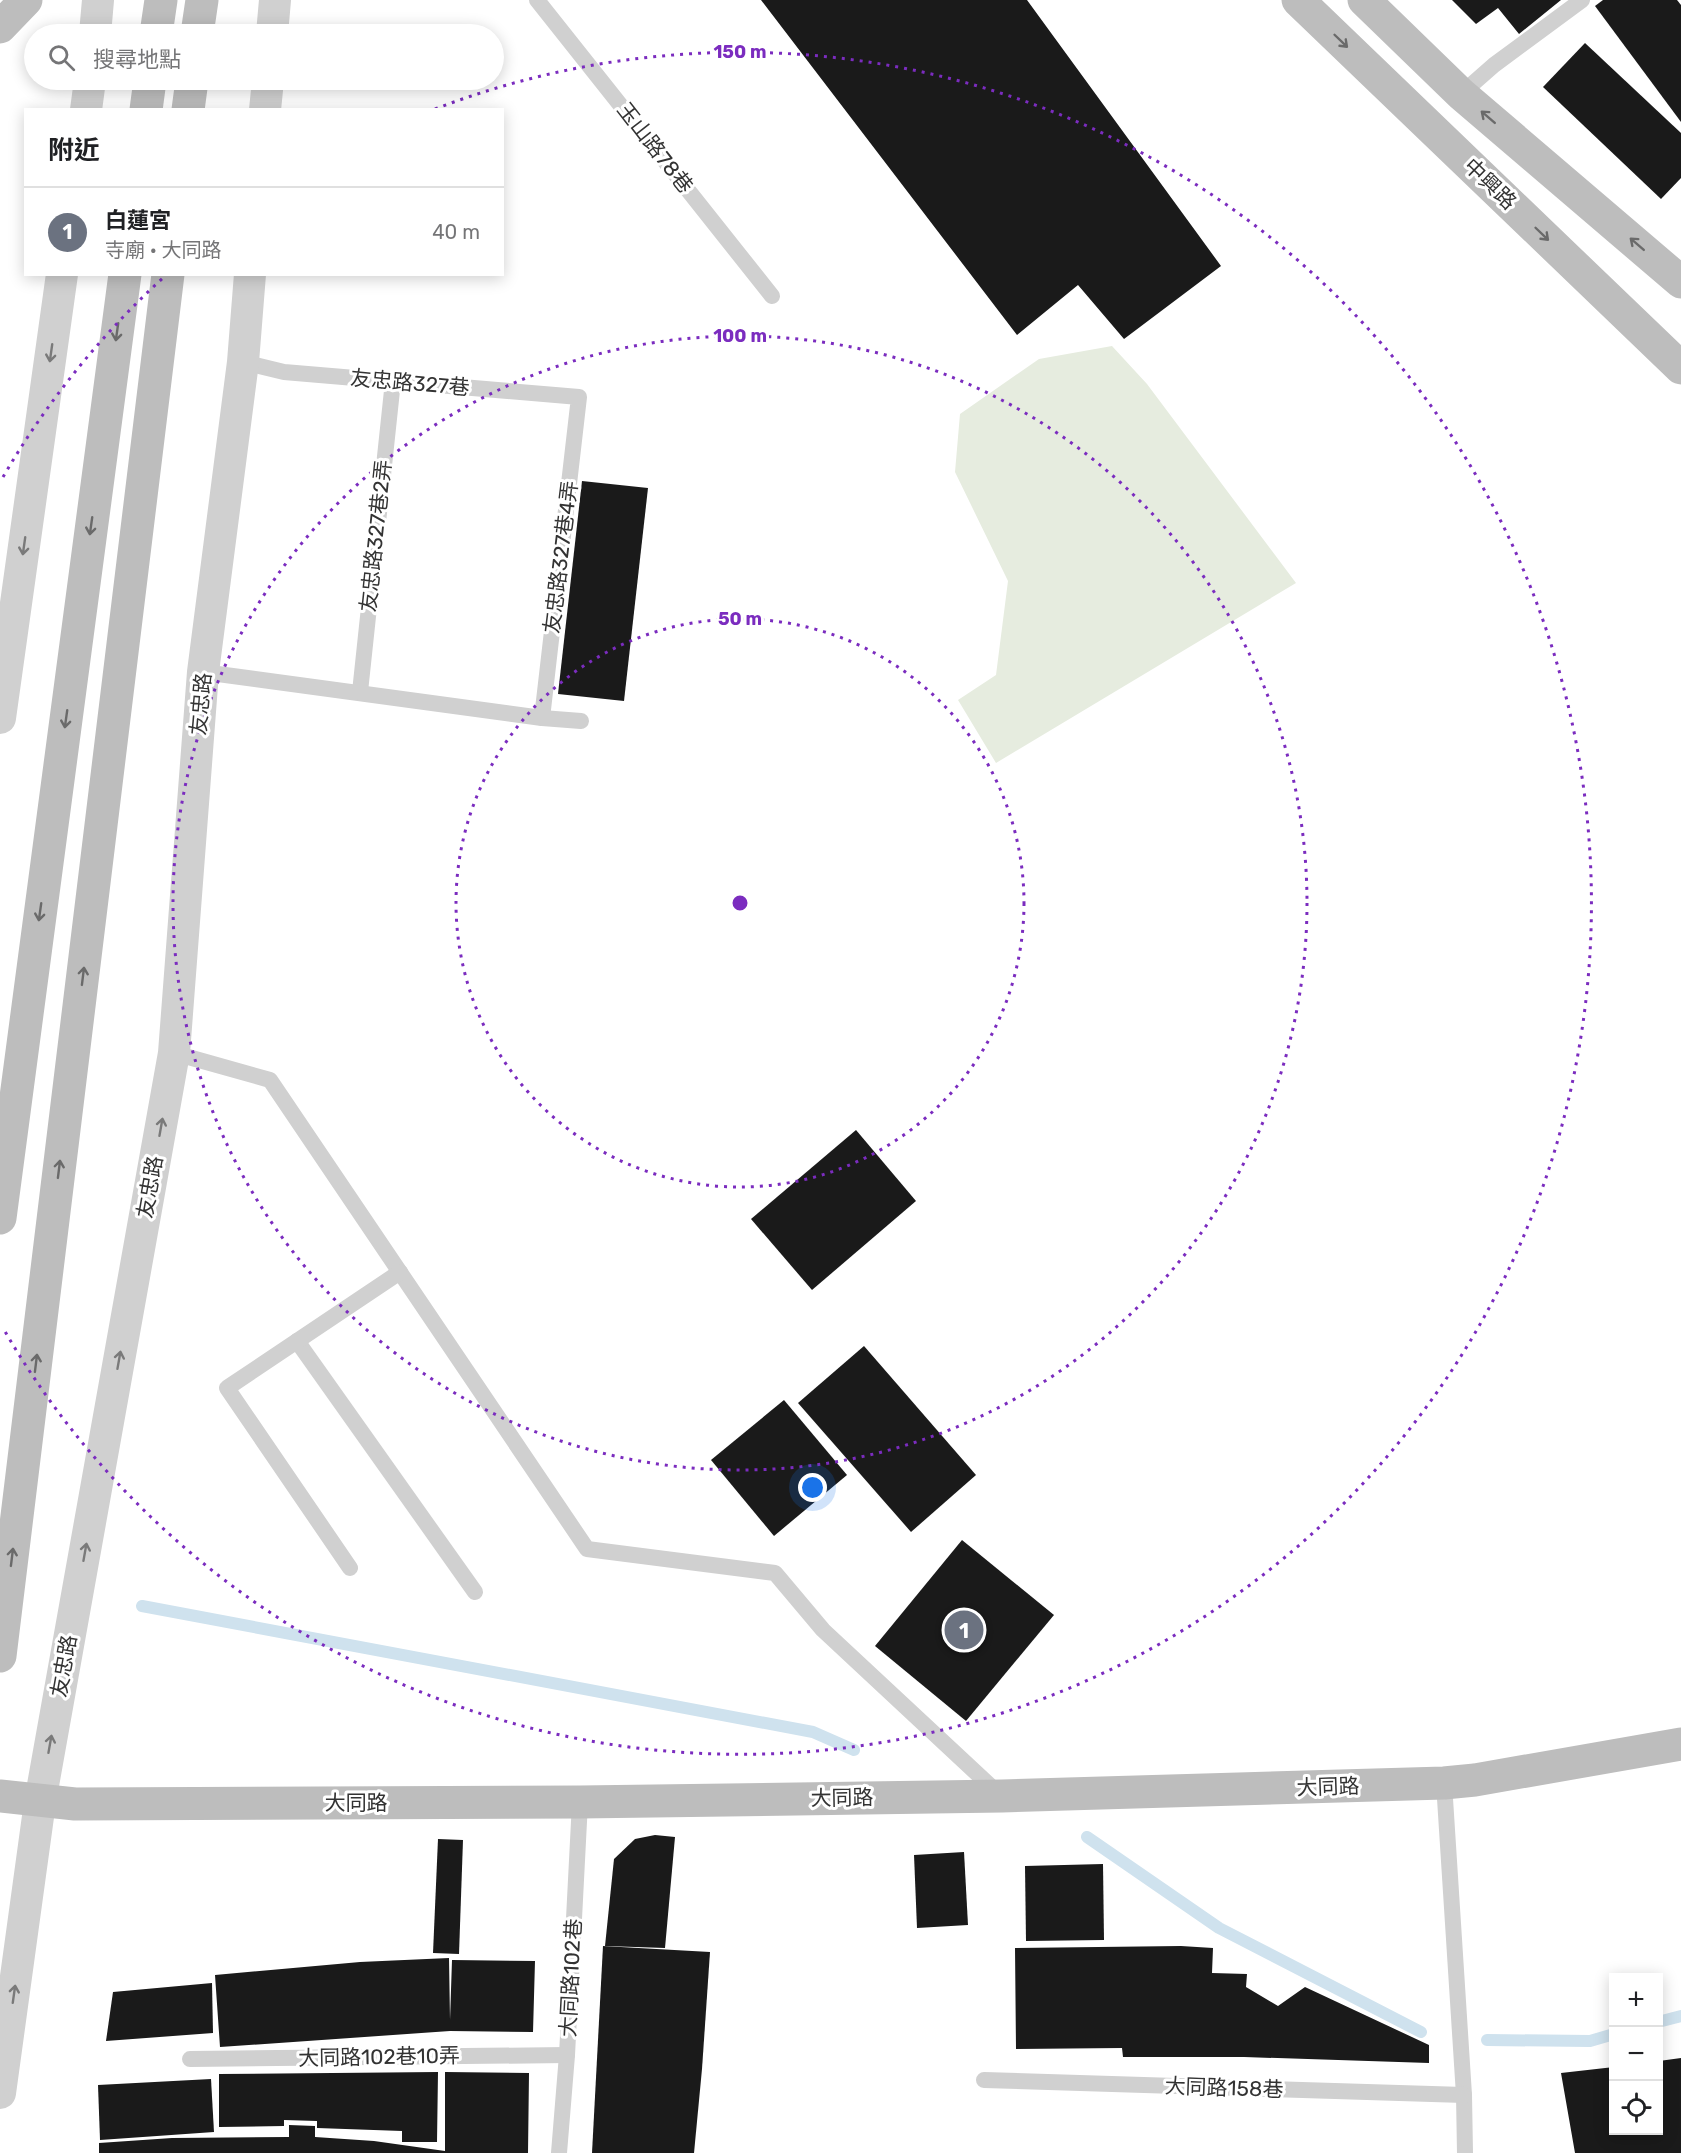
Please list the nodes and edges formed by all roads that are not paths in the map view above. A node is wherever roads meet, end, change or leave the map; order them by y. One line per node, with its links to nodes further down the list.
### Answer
1 (26, 0): 14 (street)
2 (98, 0): 10 (street)
3 (161, 0): 11 (street)
4 (202, 0): 12 (street)
5 (275, 0): 13 (street)
6 (537, 0): 29 (lane, 玉山路78巷)
7 (1298, 0): 31 (street, 中興路, one-way to 31)
8 (1582, 0): 19 (lane)
9 (1375, 3): 19 (street)
10 (96, 24)
11 (157, 24)
12 (198, 24)
13 (273, 24)
14 (0, 27)
15 (89, 90): 20 (street)
16 (149, 90): 21 (street)
17 (191, 90): 22 (street)
18 (267, 90): 23 (street)
19 (1461, 94): 28 (street, one-way to 19)
20 (86, 108)
21 (146, 108)
22 (188, 108)
23 (265, 108)
24 (63, 276): 36 (street, one-way to 36)
25 (125, 276): 40 (street, one-way to 40)
26 (168, 276): 45 (street, one-way to 26)
27 (250, 276): 30 (street, 友忠路)
28 (1681, 282)
29 (772, 296)
30 (243, 362): 32 (lane, 友忠路327巷); 34 (street, 友忠路)
31 (1681, 368)
32 (393, 381): 33 (lane, 友忠路327巷); 35 (lane, 友忠路327巷2弄)
33 (579, 397): 37 (lane, 友忠路327巷4弄)
34 (203, 672): 35 (lane); 39 (street, 友忠路)
35 (360, 692): 37 (lane)
36 (0, 718)
37 (542, 718): 38 (lane)
38 (581, 721)
39 (174, 1053): 41 (lane); 50 (street, 友忠路, one-way to 39)
40 (0, 1218)
41 (399, 1272): 42 (lane); 49 (lane)
42 (297, 1341): 43 (lane); 44 (lane)
43 (350, 1568)
44 (475, 1592)
45 (0, 1656)
46 (1681, 1744): 47 (street, 大同路)
47 (1444, 1783): 49 (street, 大同路); 56 (lane)
48 (0, 1796): 50 (street, 大同路)
49 (1002, 1796): 51 (street, 大同路)
50 (40, 1802): 51 (street, 大同路); 55 (street, 友忠路, one-way to 50)
51 (580, 1802): 52 (lane, 大同路102巷)
52 (567, 2055): 53 (lane, 大同路102巷10弄); 57 (lane, 大同路102巷)
53 (190, 2059)
54 (984, 2080): 56 (lane, 大同路158巷)
55 (0, 2093)
56 (1464, 2095): 58 (lane)
57 (559, 2153)
58 (1465, 2153)

